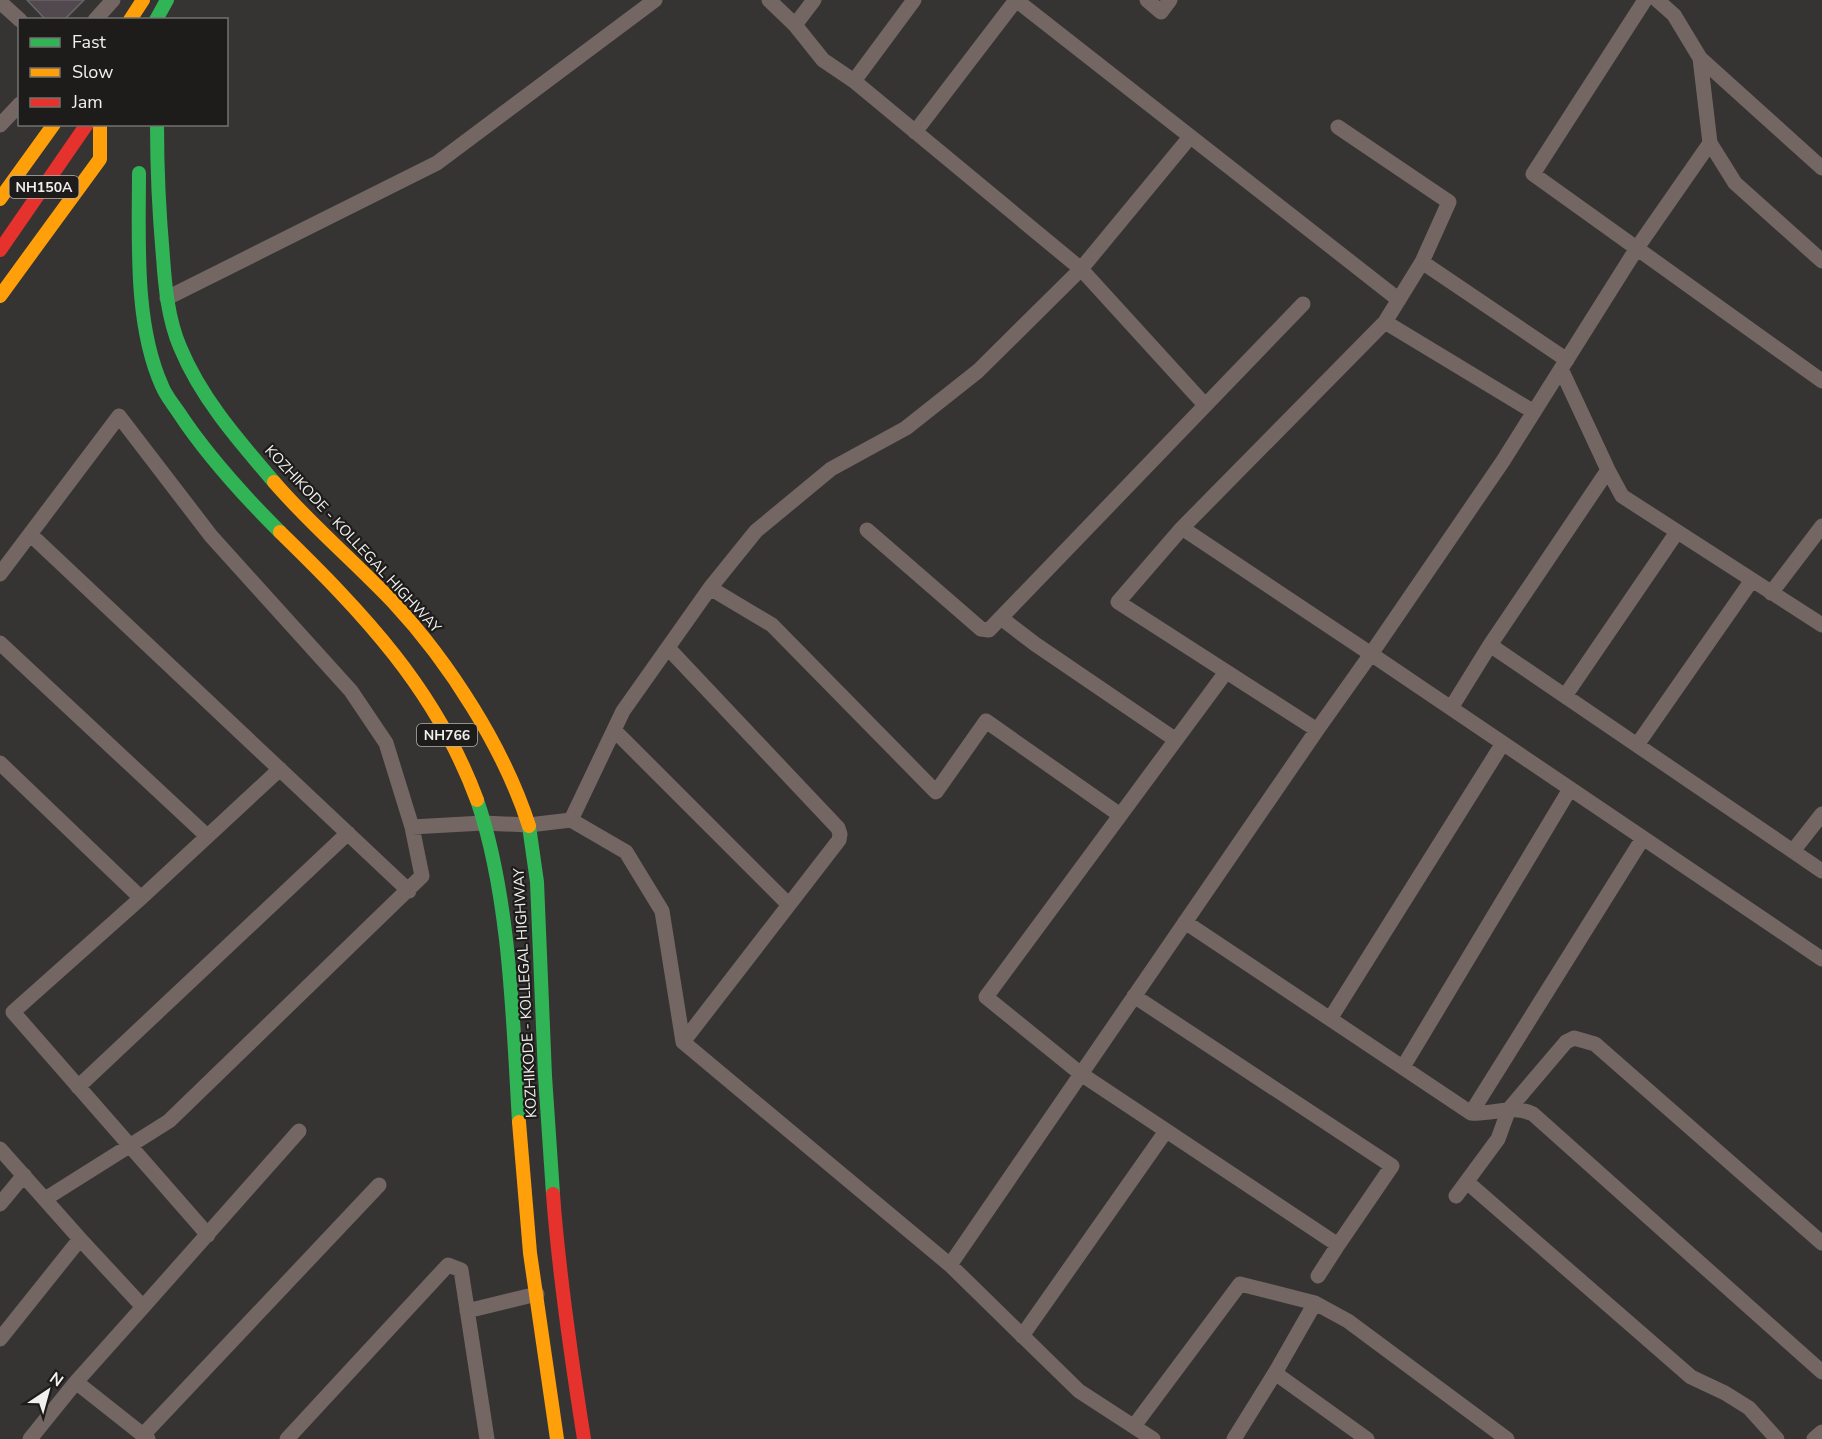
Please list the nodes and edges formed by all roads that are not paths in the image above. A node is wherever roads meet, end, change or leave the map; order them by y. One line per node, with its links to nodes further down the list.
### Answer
1 (113, 0): 15 (street)
2 (155, 0): 16 (main road)
3 (167, 0): 17 (main road)
4 (655, 0): 40 (street)
5 (769, 0): 18 (street)
6 (814, 0): 18 (street)
7 (914, 0): 20 (street)
8 (1016, 0): 28 (street); 29 (street)
9 (1147, 0): 10 (street)
10 (1170, 0)
11 (1645, 0): 34 (street)
12 (1657, 0): 19 (street)
13 (0, 2): 14 (street)
14 (18, 18)
15 (97, 18)
16 (157, 18)
17 (158, 18)
18 (795, 25): 20 (street)
19 (1701, 58): 30 (street); 32 (street)
20 (854, 81): 28 (street)
21 (18, 106): 22 (street)
22 (0, 125)
23 (53, 126): 33 (main road)
24 (86, 126): 35 (main road, NH150A)
25 (100, 126): 39 (main road)
26 (157, 126): 40 (main road, KOZHIKODE - KOLLEGAL HIGHWAY)
27 (1338, 127): 37 (street)
28 (915, 132): 38 (street)
29 (1190, 137): 38 (street); 41 (street)
30 (1710, 143): 34 (street); 36 (street)
31 (139, 155): 78 (main road, KOZHIKODE - KOLLEGAL HIGHWAY / NH766)
32 (1822, 168)
33 (0, 199)
34 (1637, 248): 44 (street); 45 (street)
35 (0, 250)
36 (1822, 261)
37 (1422, 262): 41 (street); 44 (street)
38 (1081, 269): 46 (street); 56 (street)
39 (0, 296)
40 (167, 298): 79 (main road, KOZHIKODE - KOLLEGAL HIGHWAY)
41 (1399, 300): 43 (street)
42 (1303, 304): 46 (street)
43 (1385, 322): 47 (street); 50 (street)
44 (1564, 364): 47 (street); 48 (street)
45 (1822, 381)
46 (1204, 405): 58 (street)
47 (1534, 412): 63 (street)
48 (1608, 471): 52 (street); 61 (street)
49 (1822, 526): 57 (street)
50 (1182, 528): 63 (street); 64 (street)
51 (867, 530): 58 (street)
52 (1677, 532): 55 (street); 65 (street)
53 (30, 534): 54 (street); 73 (street); 80 (street)
54 (0, 574)
55 (1752, 580): 57 (street); 71 (street)
56 (710, 588): 62 (street); 76 (street)
57 (1771, 592): 59 (street)
58 (1001, 618): 69 (street)
59 (1822, 626)
60 (0, 643): 82 (street)
61 (1491, 645): 65 (street); 66 (street)
62 (668, 648): 67 (street); 88 (street)
63 (1371, 654): 66 (street); 68 (street)
64 (1226, 672): 68 (street); 69 (street)
65 (1565, 696): 71 (street)
66 (1451, 708): 70 (street)
67 (614, 730): 77 (street); 88 (street)
68 (1317, 730): 89 (street)
69 (1176, 740): 76 (street)
70 (1503, 743): 74 (street); 92 (street)
71 (1637, 745): 84 (street)
72 (0, 763): 87 (street)
73 (280, 769): 81 (street); 82 (street)
74 (1570, 789): 83 (street); 94 (street)
75 (1822, 814): 84 (street)
76 (1120, 815): 95 (street)
77 (571, 820): 79 (street); 93 (street)
78 (483, 823): 79 (street); 80 (street); 115 (main road, KOZHIKODE - KOLLEGAL HIGHWAY / NH766)
79 (529, 825): 131 (main road, KOZHIKODE - KOLLEGAL HIGHWAY)
80 (412, 827): 86 (street)
81 (348, 832): 86 (street); 96 (street)
82 (207, 836): 87 (street)
83 (1643, 838): 90 (street); 98 (street)
84 (1793, 851): 85 (street)
85 (1822, 871)
86 (409, 891): 101 (street)
87 (141, 898): 96 (street)
88 (788, 904): 93 (street)
89 (1185, 922): 91 (street); 92 (street)
90 (1822, 959)
91 (1134, 996): 95 (street); 112 (street)
92 (1330, 1019): 94 (street)
93 (683, 1042): 113 (street)
94 (1403, 1068): 98 (street)
95 (1081, 1074): 100 (street); 113 (street)
96 (78, 1087): 101 (street)
97 (1509, 1109): 98 (street); 104 (street); 111 (street); 121 (street)
98 (1471, 1113)
99 (300, 1131): 109 (street)
100 (1167, 1131): 112 (street); 119 (street)
101 (130, 1145): 107 (street); 109 (street)
102 (0, 1149): 103 (street)
103 (24, 1175): 107 (street); 108 (street)
104 (1467, 1182): 106 (street); 136 (street)
105 (379, 1185): 127 (street)
106 (1456, 1196)
107 (45, 1199): 110 (street)
108 (0, 1204)
109 (208, 1235): 117 (street)
110 (80, 1239): 117 (street); 120 (street)
111 (1822, 1243)
112 (1338, 1245): 114 (street)
113 (950, 1265): 119 (street)
114 (1318, 1276)
115 (537, 1294): 118 (street); 130 (main road, KOZHIKODE - KOLLEGAL HIGHWAY / NH766)
116 (1314, 1303): 122 (street); 124 (street); 135 (street)
117 (143, 1307): 123 (street)
118 (467, 1311): 126 (street); 129 (street)
119 (1023, 1336): 124 (street)
120 (0, 1339)
121 (1822, 1372)
122 (1275, 1373): 133 (street); 134 (street)
123 (76, 1382): 127 (street); 128 (street)
124 (1134, 1426): 132 (street)
125 (1822, 1432): 137 (street)
126 (483, 1436)
127 (145, 1437)
128 (30, 1439)
129 (287, 1439)
130 (557, 1439)
131 (584, 1439)
132 (1153, 1439)
133 (1234, 1439)
134 (1367, 1439)
135 (1508, 1439)
136 (1777, 1439)
137 (1814, 1439)

